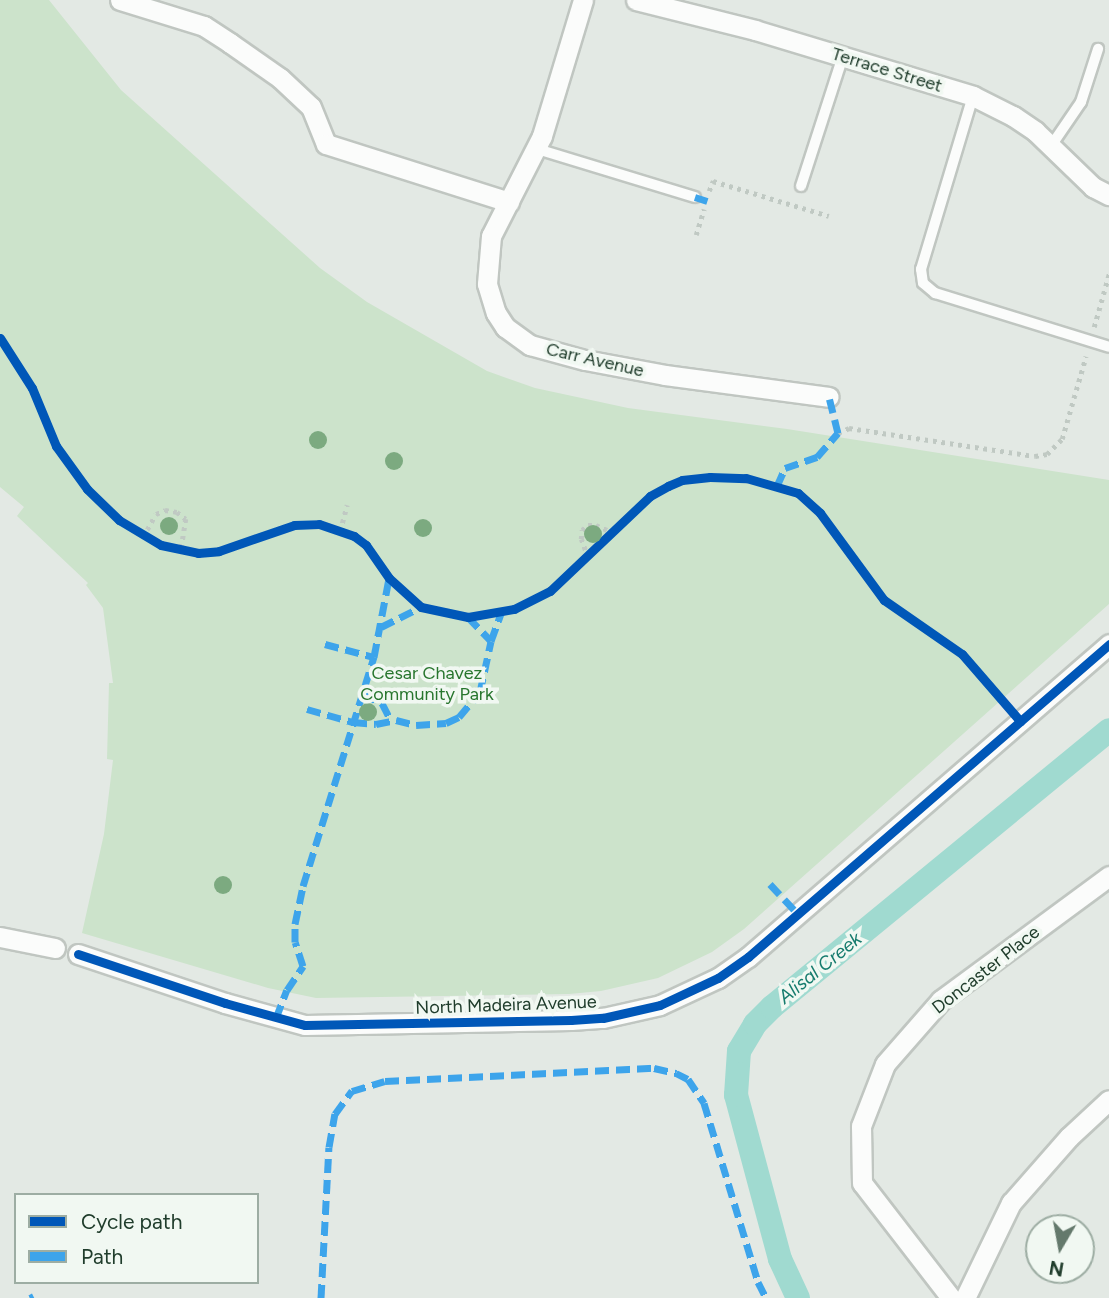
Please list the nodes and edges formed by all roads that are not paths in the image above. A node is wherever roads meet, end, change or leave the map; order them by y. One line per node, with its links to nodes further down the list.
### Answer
1 (120, 0): 12 (street)
2 (583, 0): 8 (street, Carr Avenue)
3 (636, 0): 5 (street, Terrace Street)
4 (1098, 49): 7 (lane)
5 (844, 56): 6 (street, Terrace Street); 9 (lane)
6 (973, 96): 7 (street, Terrace Street); 13 (lane)
7 (1051, 146): 10 (street, Terrace Street)
8 (537, 149): 11 (lane); 12 (street, Carr Avenue)
9 (801, 186)
10 (1109, 195)
11 (695, 197)
12 (509, 202): 14 (street, Carr Avenue)
13 (1109, 347)
14 (829, 397)
15 (1109, 644): 19 (street, North Madeira Avenue)
16 (1109, 876): 21 (street, Doncaster Place)
17 (0, 937): 18 (street)
18 (55, 947)
19 (78, 954)
20 (1109, 1100): 22 (street)
21 (951, 1298)
22 (965, 1298)

